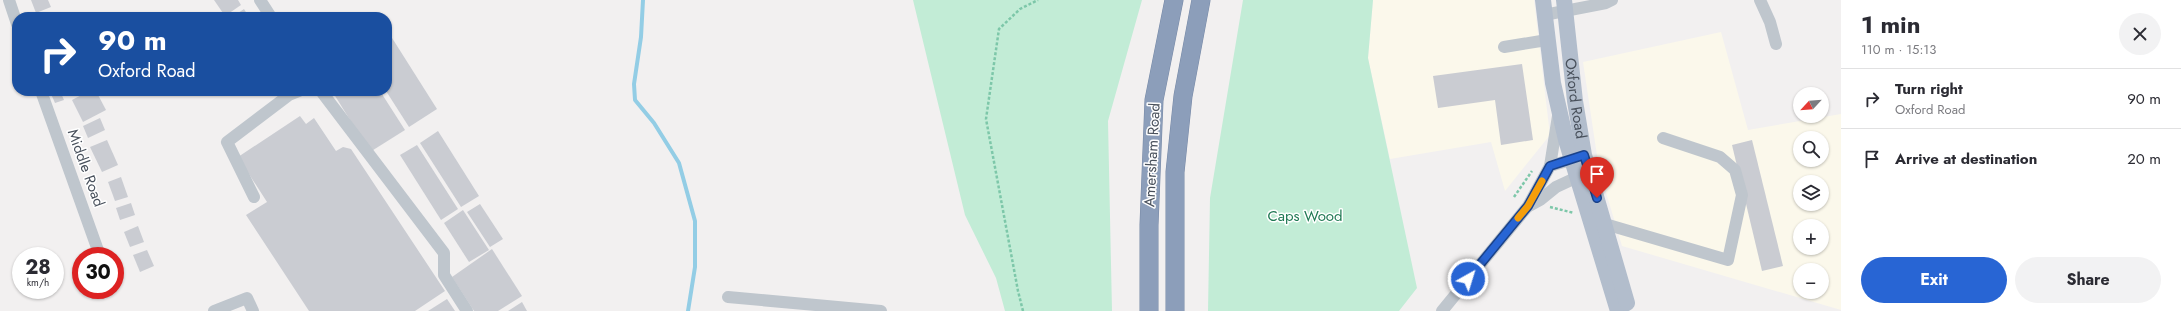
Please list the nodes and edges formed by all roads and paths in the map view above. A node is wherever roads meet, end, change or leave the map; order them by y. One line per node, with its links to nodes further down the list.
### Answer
1 (9, 0): 10 (street)
2 (260, 0): 11 (street)
3 (1038, 0): 36 (path)
4 (1174, 0): 37 (highway, Amersham Road)
5 (1201, 0): 38 (highway)
6 (1612, 0): 8 (street)
7 (1760, 0): 13 (street)
8 (1564, 6): 9 (street); 20 (main road, Oxford Road)
9 (1544, 8): 12 (main road)
10 (13, 12)
11 (268, 12)
12 (1547, 40): 14 (street); 18 (main road)
13 (1776, 44)
14 (1504, 47)
15 (43, 96): 30 (street, Middle Road)
16 (288, 96): 24 (street)
17 (326, 96): 34 (street)
18 (1559, 110): 20 (main road); 21 (street)
19 (1663, 138): 29 (street)
20 (1578, 157): 21 (street); 23 (main road, Oxford Road)
21 (1550, 166): 27 (street)
22 (1534, 168): 25 (path)
23 (1583, 174): 26 (street); 29 (main road, Oxford Road); 40 (main road)
24 (254, 197)
25 (1514, 197)
26 (1540, 200): 27 (street); 28 (path)
27 (1528, 206): 39 (street)
28 (1579, 214)
29 (1605, 224): 41 (main road, Oxford Road)
30 (97, 247)
31 (728, 297): 35 (street)
32 (214, 311): 33 (street)
33 (253, 311)
34 (467, 311)
35 (881, 311)
36 (1023, 311)
37 (1149, 311)
38 (1175, 311)
39 (1442, 311)
40 (1618, 311)
41 (1630, 311)

